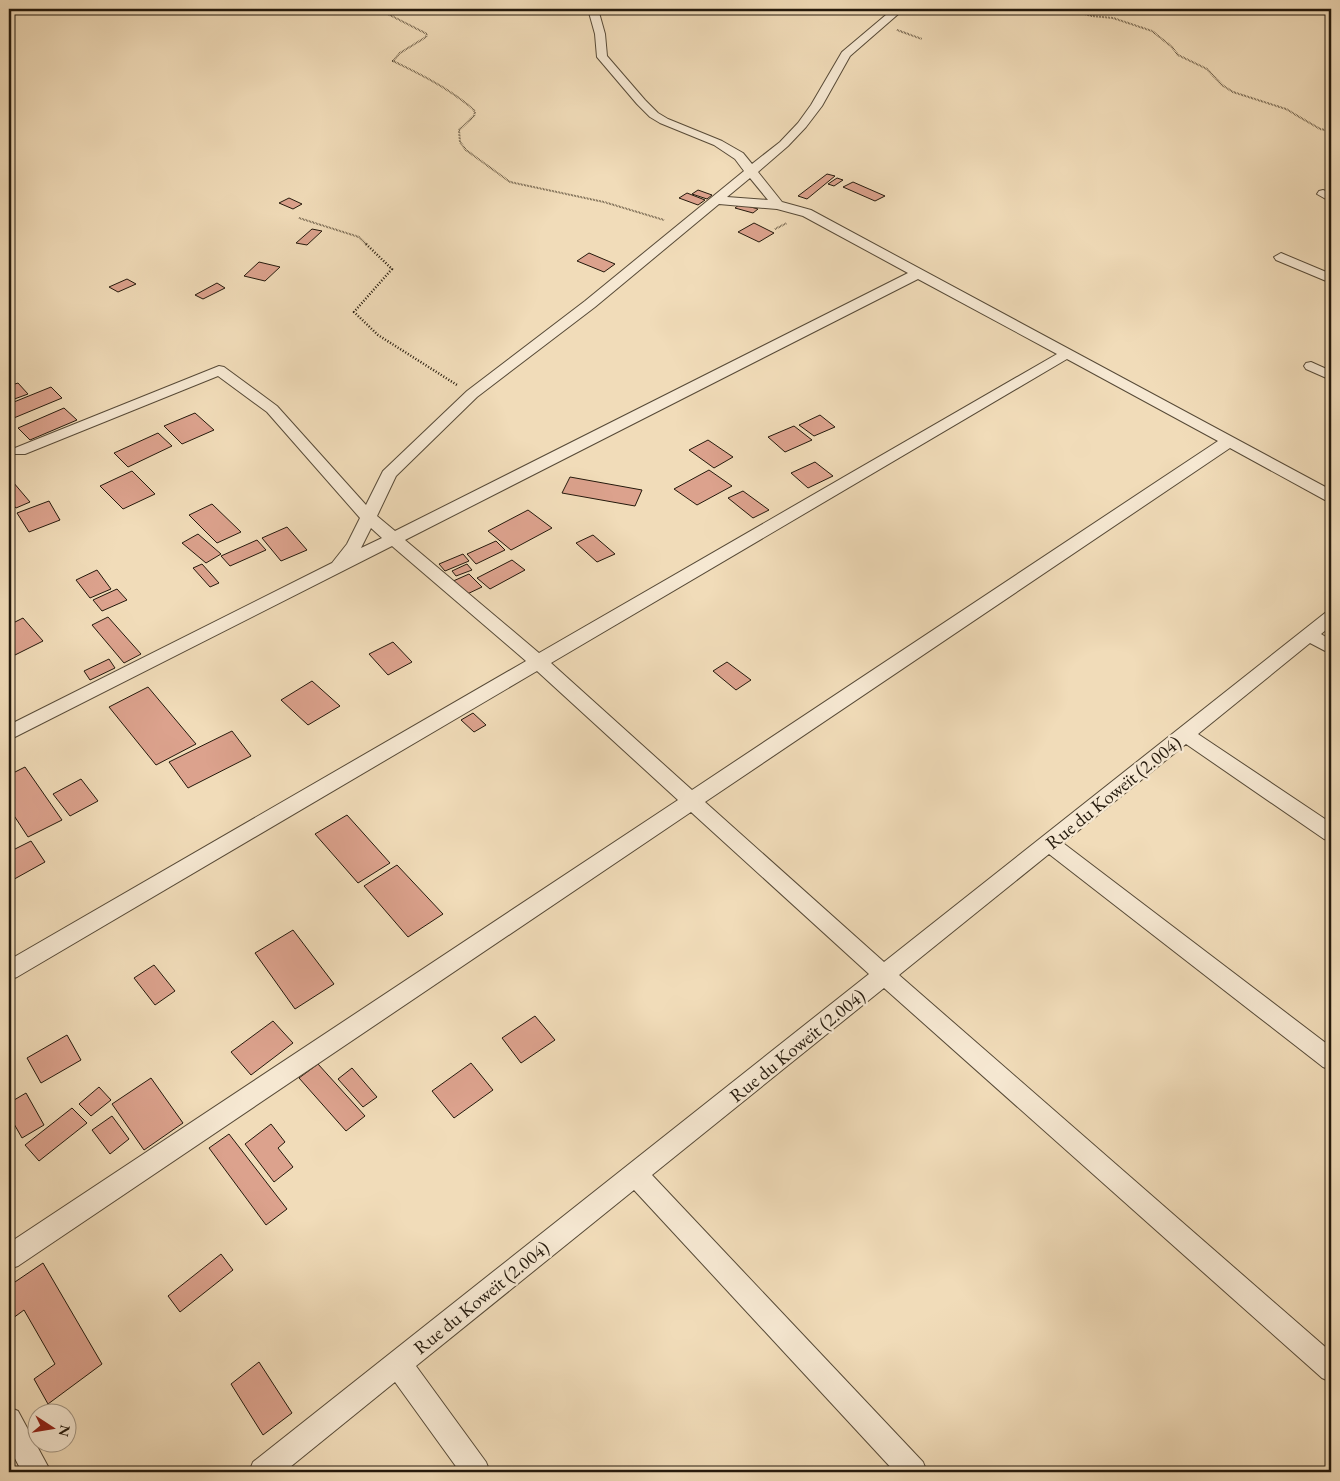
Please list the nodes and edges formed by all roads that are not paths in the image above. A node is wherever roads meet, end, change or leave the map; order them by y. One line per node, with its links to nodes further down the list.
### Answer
1 (593, 9): 3 (street)
2 (899, 9): 3 (street)
3 (752, 172): 4 (street); 5 (street)
4 (716, 200): 5 (street); 15 (street)
5 (778, 205): 7 (street)
6 (1281, 256): 8 (street)
7 (919, 273): 9 (street); 16 (street)
8 (1331, 279)
9 (1068, 353): 12 (street); 21 (street)
10 (1311, 366): 11 (street)
11 (1331, 376)
12 (1228, 442): 14 (street); 24 (street)
13 (20, 451): 15 (street)
14 (1331, 496)
15 (369, 518): 16 (street); 17 (street)
16 (394, 538): 17 (street); 21 (street)
17 (334, 568): 22 (street)
18 (1331, 617): 19 (street, Rue du Koweït (2.004))
19 (1309, 635): 20 (street); 23 (street, Rue du Koweït (2.004))
20 (1331, 648)
21 (538, 662): 24 (street); 27 (street)
22 (9, 733)
23 (1185, 734): 25 (street); 26 (street, Rue du Koweït (2.004))
24 (690, 801): 28 (street); 31 (street)
25 (1331, 833)
26 (1049, 843): 28 (street, Rue du Koweït (2.004)); 29 (street)
27 (9, 971)
28 (884, 975): 30 (street, Rue du Koweït (2.004)); 33 (street)
29 (1331, 1060)
30 (635, 1174): 32 (street, Rue du Koweït (2.004)); 38 (street)
31 (9, 1257)
32 (398, 1364): 36 (street, Rue du Koweït (2.004)); 37 (street)
33 (1331, 1369)
34 (9, 1420): 35 (street)
35 (38, 1472)
36 (263, 1472)
37 (476, 1472)
38 (913, 1472)

